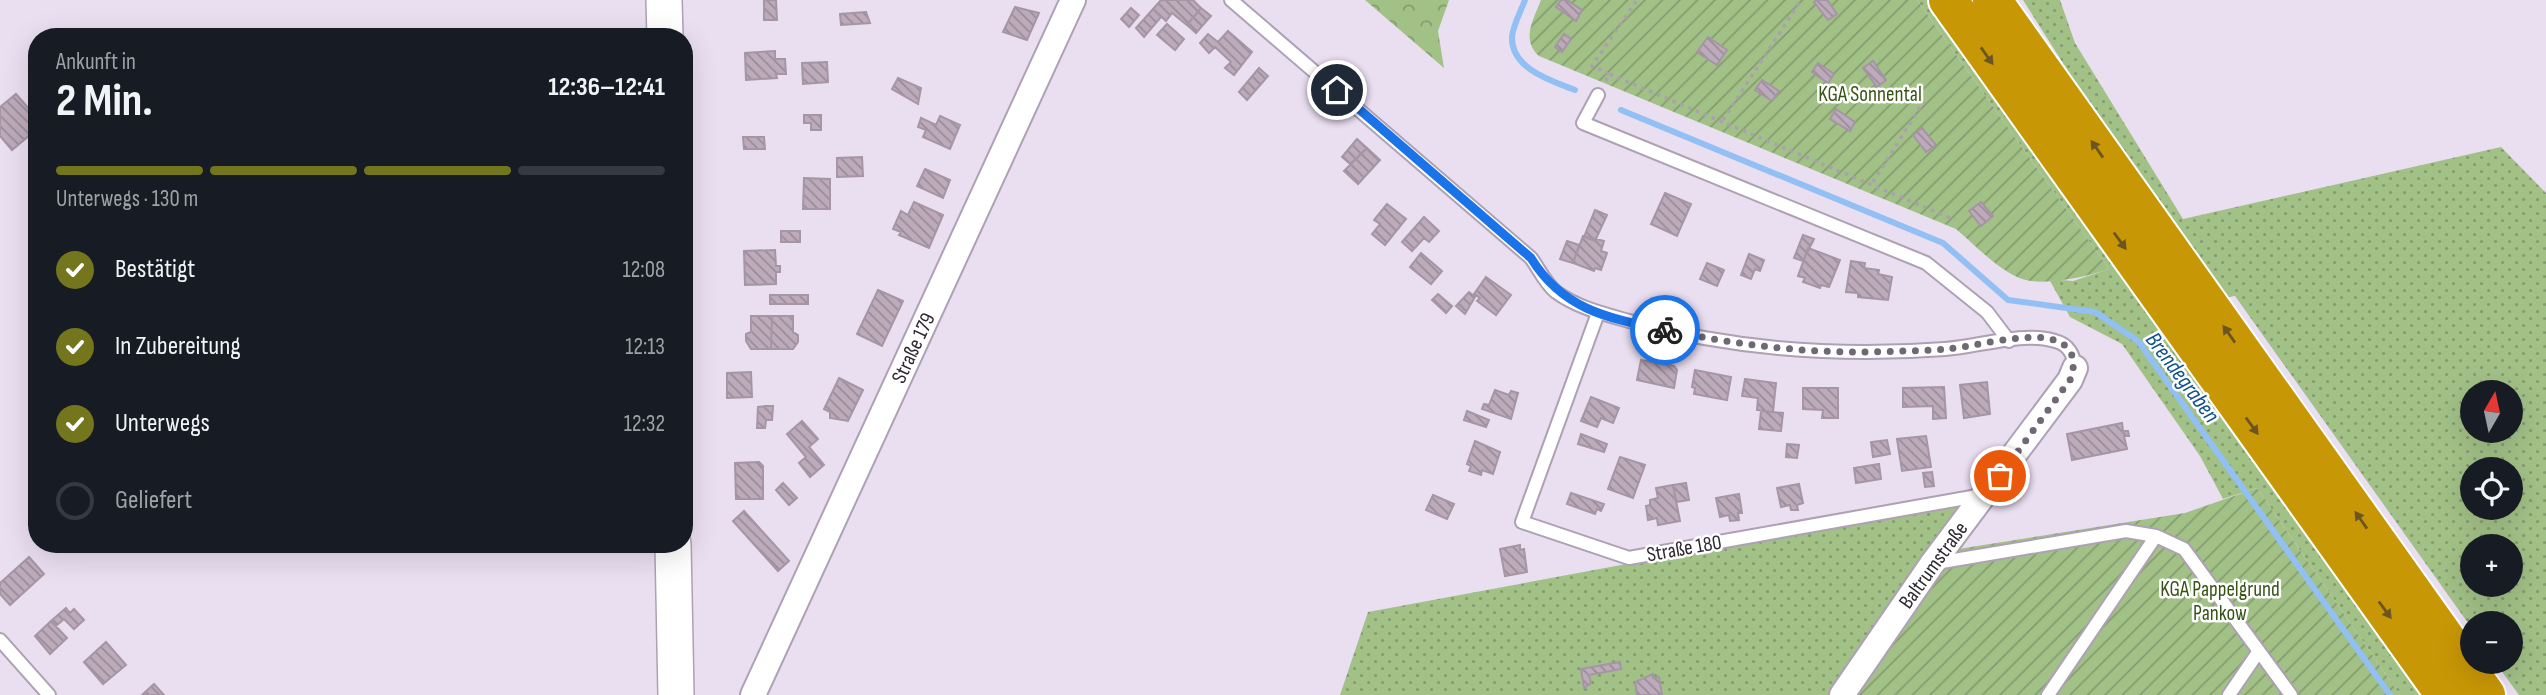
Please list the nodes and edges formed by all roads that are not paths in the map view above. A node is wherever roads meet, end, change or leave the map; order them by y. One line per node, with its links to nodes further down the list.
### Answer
1 (664, 0): 6 (main road)
2 (1073, 0): 19 (street, Straße 179)
3 (1231, 0): 8 (lane)
4 (1948, 0): 24 (highway, one-way to 24)
5 (1994, 0): 25 (highway, one-way to 5)
6 (665, 28)
7 (1598, 95): 9 (lane)
8 (1598, 313): 9 (lane); 11 (lane, Straße 180)
9 (2009, 341): 10 (lane)
10 (2075, 368): 11 (street, Baltrumstraße)
11 (1986, 495): 14 (street, Baltrumstraße)
12 (2156, 536): 14 (lane); 16 (lane); 21 (lane)
13 (673, 553): 18 (main road)
14 (1932, 564): 20 (street, Baltrumstraße)
15 (0, 640): 17 (lane)
16 (2259, 650): 22 (lane); 23 (lane)
17 (49, 695)
18 (676, 695)
19 (753, 695)
20 (1842, 695)
21 (2048, 695)
22 (2229, 695)
23 (2291, 695)
24 (2445, 695)
25 (2486, 695)

